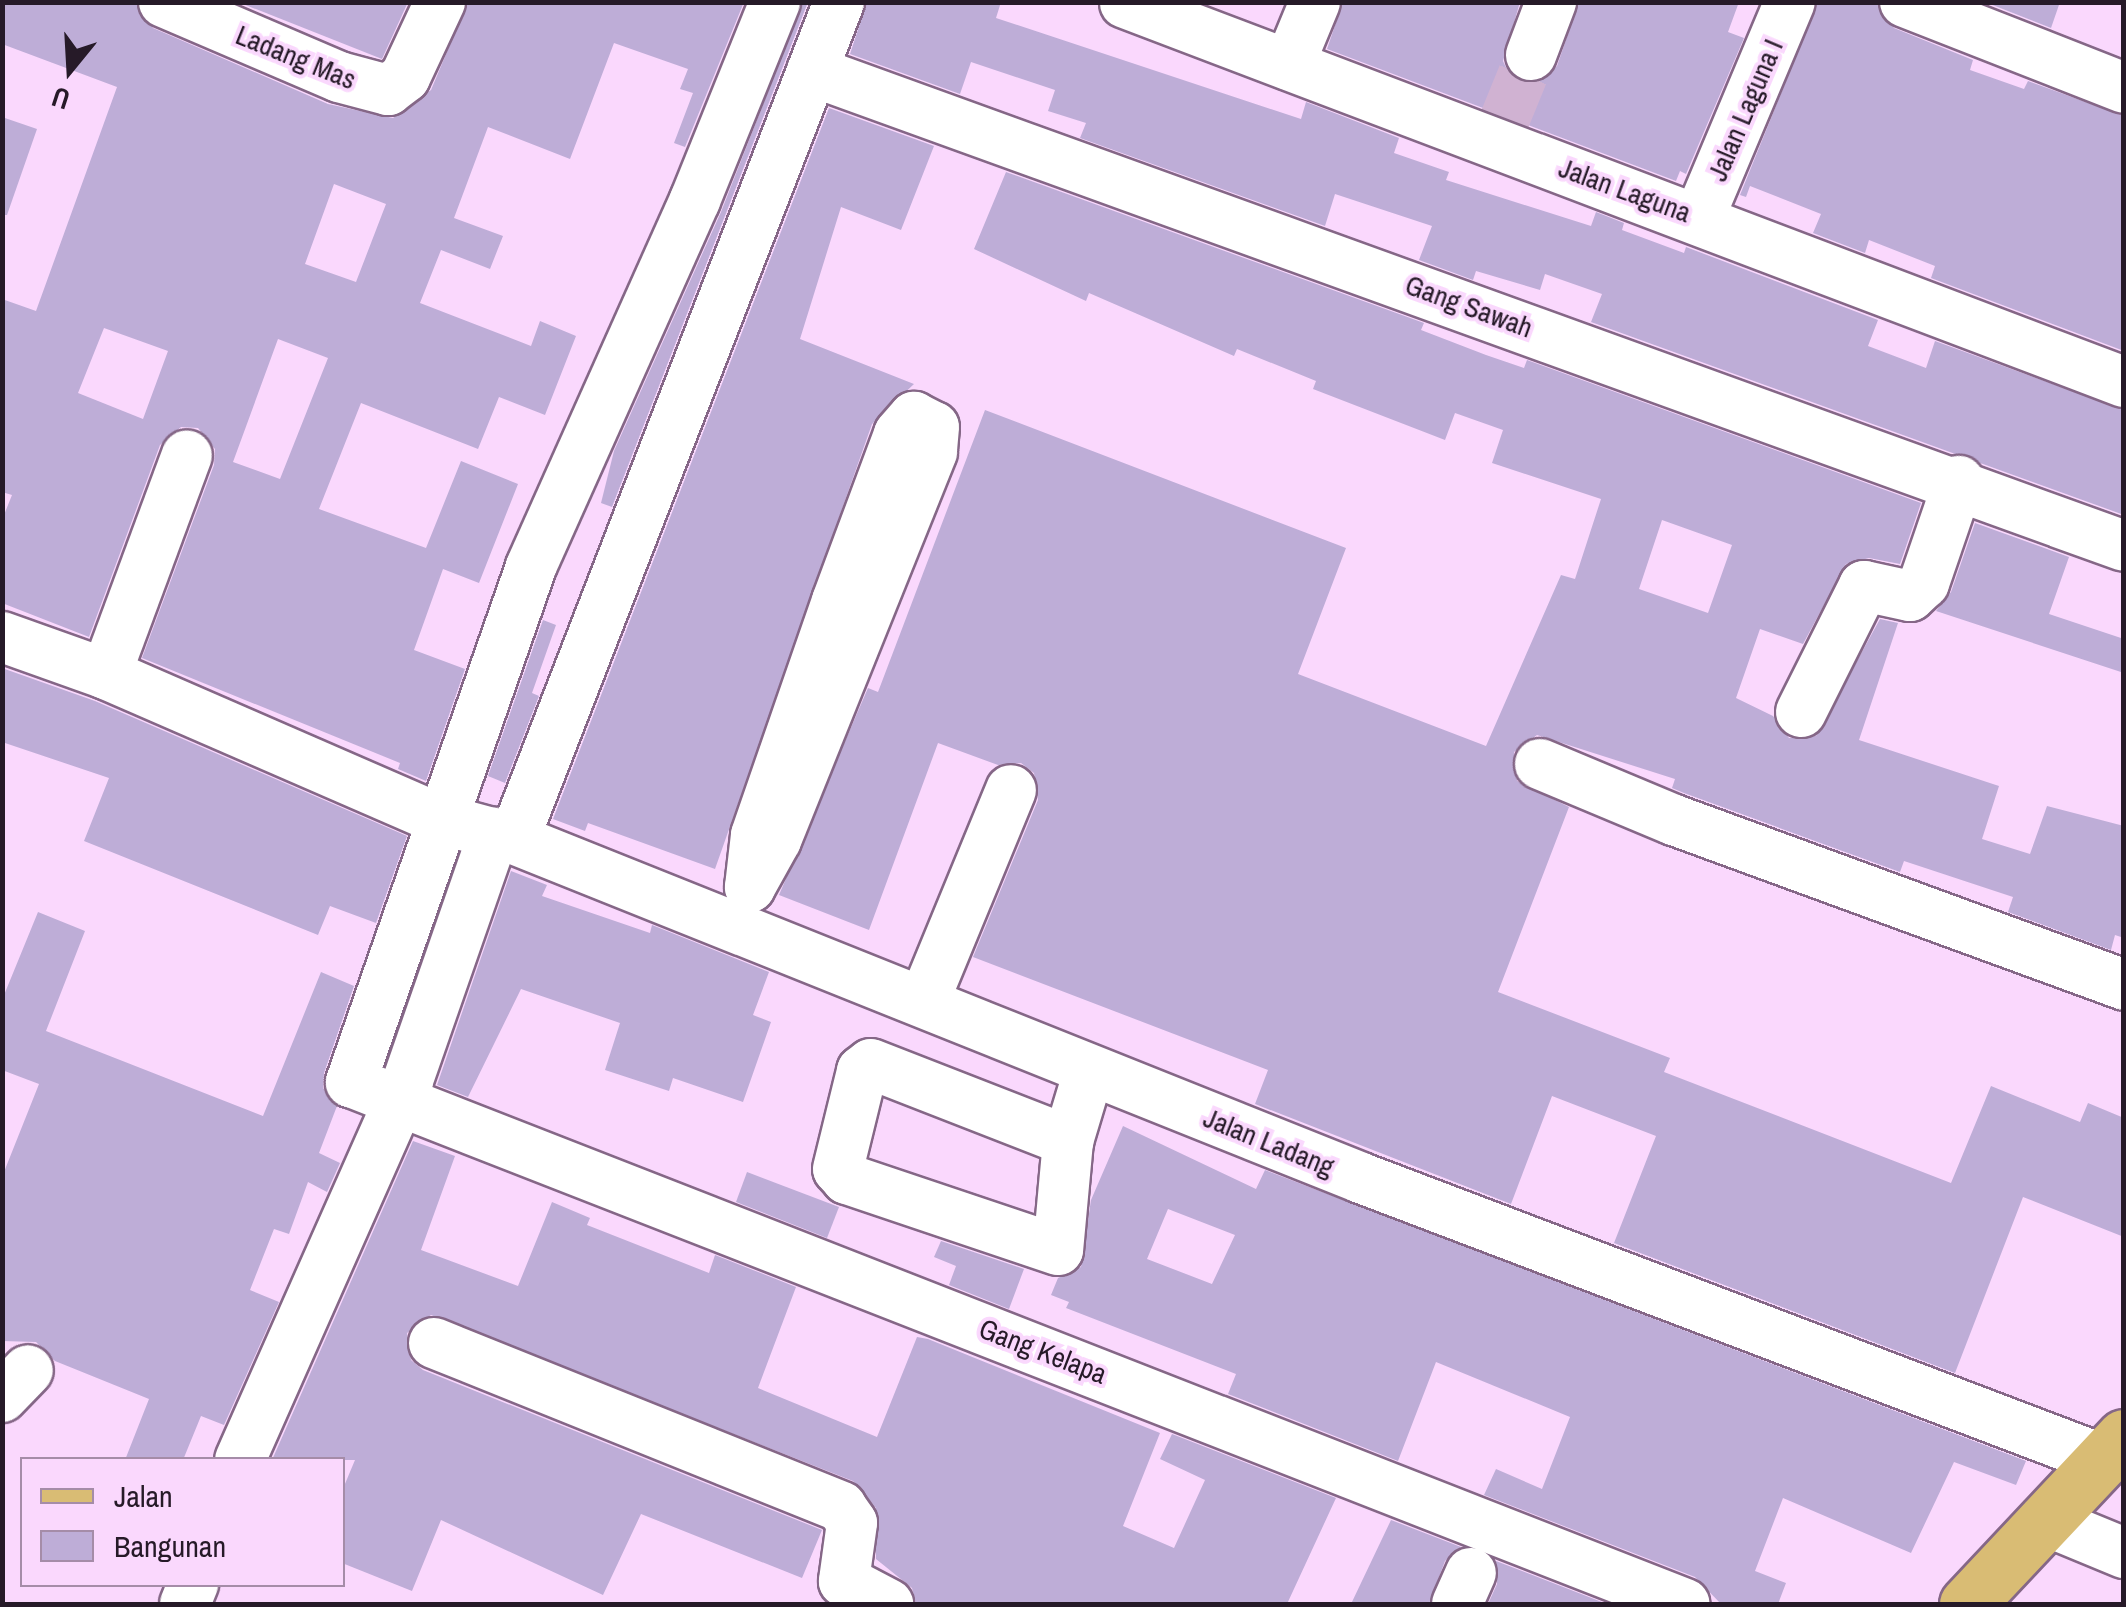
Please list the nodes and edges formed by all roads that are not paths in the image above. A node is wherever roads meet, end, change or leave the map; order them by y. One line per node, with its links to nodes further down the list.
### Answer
1 (164, 2): 2 (street, Ladang Mas)
2 (440, 2)
3 (775, 2): 26 (street)
4 (839, 2): 13 (street)
5 (1315, 2): 12 (street)
6 (1551, 2): 11 (street)
7 (1759, 2): 15 (street)
8 (1790, 2): 15 (street, Jalan Laguna I)
9 (1905, 2): 14 (street)
10 (1124, 3): 12 (street, Jalan Laguna)
11 (1530, 55)
12 (1289, 65): 15 (street, Jalan Laguna)
13 (812, 72): 18 (street, Gang Sawah); 27 (street)
14 (2124, 88)
15 (1687, 213): 16 (street, Jalan Laguna)
16 (2124, 382)
17 (187, 455): 22 (street)
18 (1959, 481): 20 (street, Gang Sawah); 23 (street)
19 (892, 502): 28 (street)
20 (2124, 546)
21 (2, 638): 22 (street, Jalan Ladang)
22 (106, 674): 26 (street, Jalan Ladang)
23 (1801, 712)
24 (1540, 764): 29 (street)
25 (1011, 790): 30 (street)
26 (440, 819): 27 (street, Jalan Ladang); 32 (street, Gang Kelapa)
27 (504, 836): 28 (street, Jalan Ladang); 32 (street)
28 (744, 907): 30 (street, Jalan Ladang)
29 (2124, 986)
30 (924, 1001): 31 (street, Jalan Ladang)
31 (1090, 1071): 33 (street); 35 (street, Jalan Ladang)
32 (400, 1100): 36 (street); 40 (street, Gang Kelapa)
33 (1068, 1142): 33 (street)
34 (434, 1343): 39 (street)
35 (2112, 1448): 37 (main road)
36 (241, 1457)
37 (2044, 1520): 38 (street); 41 (main road)
38 (2124, 1553)
39 (888, 1604)
40 (1685, 1604)
41 (1967, 1604)

